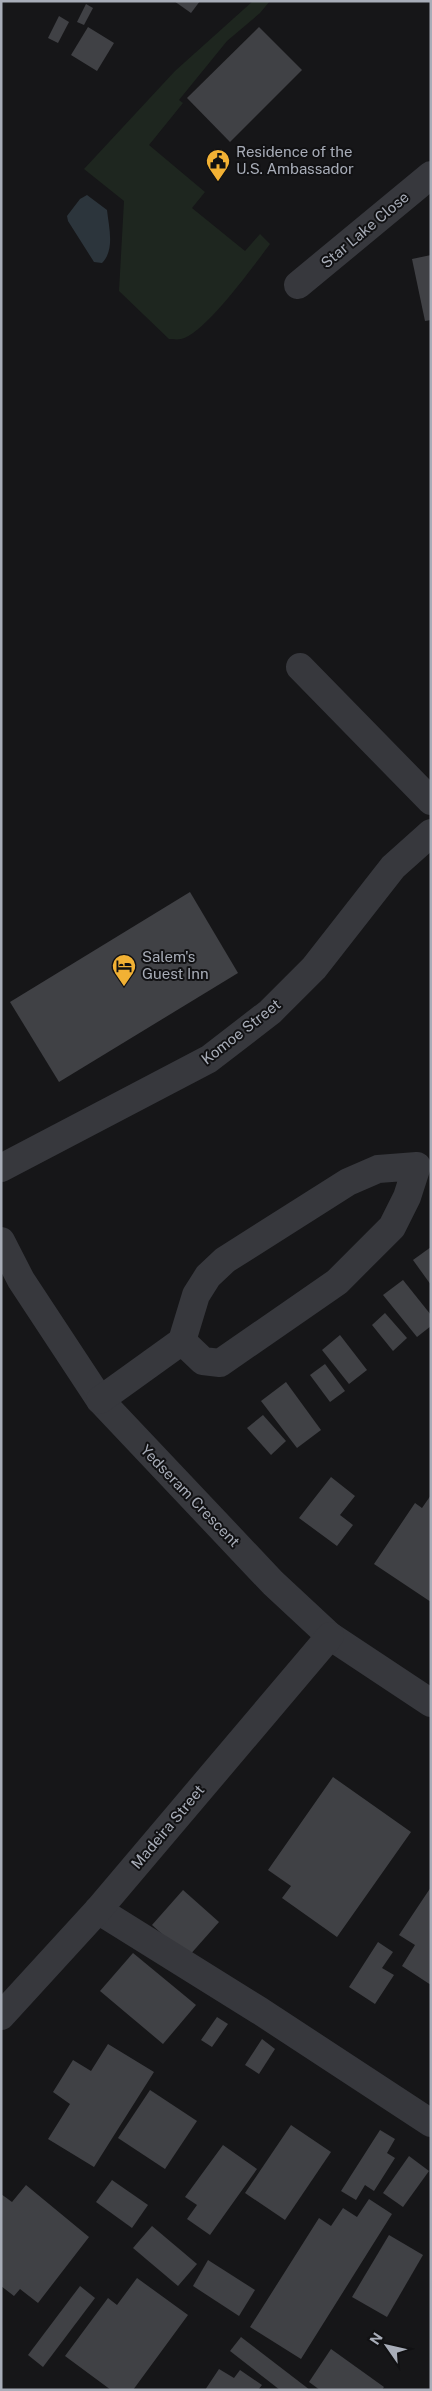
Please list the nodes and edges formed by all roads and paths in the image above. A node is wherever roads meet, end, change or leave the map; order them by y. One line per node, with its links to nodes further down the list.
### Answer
1 (431, 175): 2 (street, Star Lake Close)
2 (298, 285)
3 (300, 668): 4 (street)
4 (431, 801)
5 (431, 833): 6 (street, Komoe Street)
6 (1, 1168)
7 (1, 1241): 9 (street, Yedseram Crescent)
8 (182, 1341): 8 (street); 9 (street)
9 (100, 1400): 10 (street, Yedseram Crescent)
10 (330, 1636): 11 (street, Yedseram Crescent); 12 (street, Madeira Street)
11 (431, 1703)
12 (98, 1910): 13 (street, Madeira Street); 14 (street)
13 (1, 2016)
14 (431, 2123)

